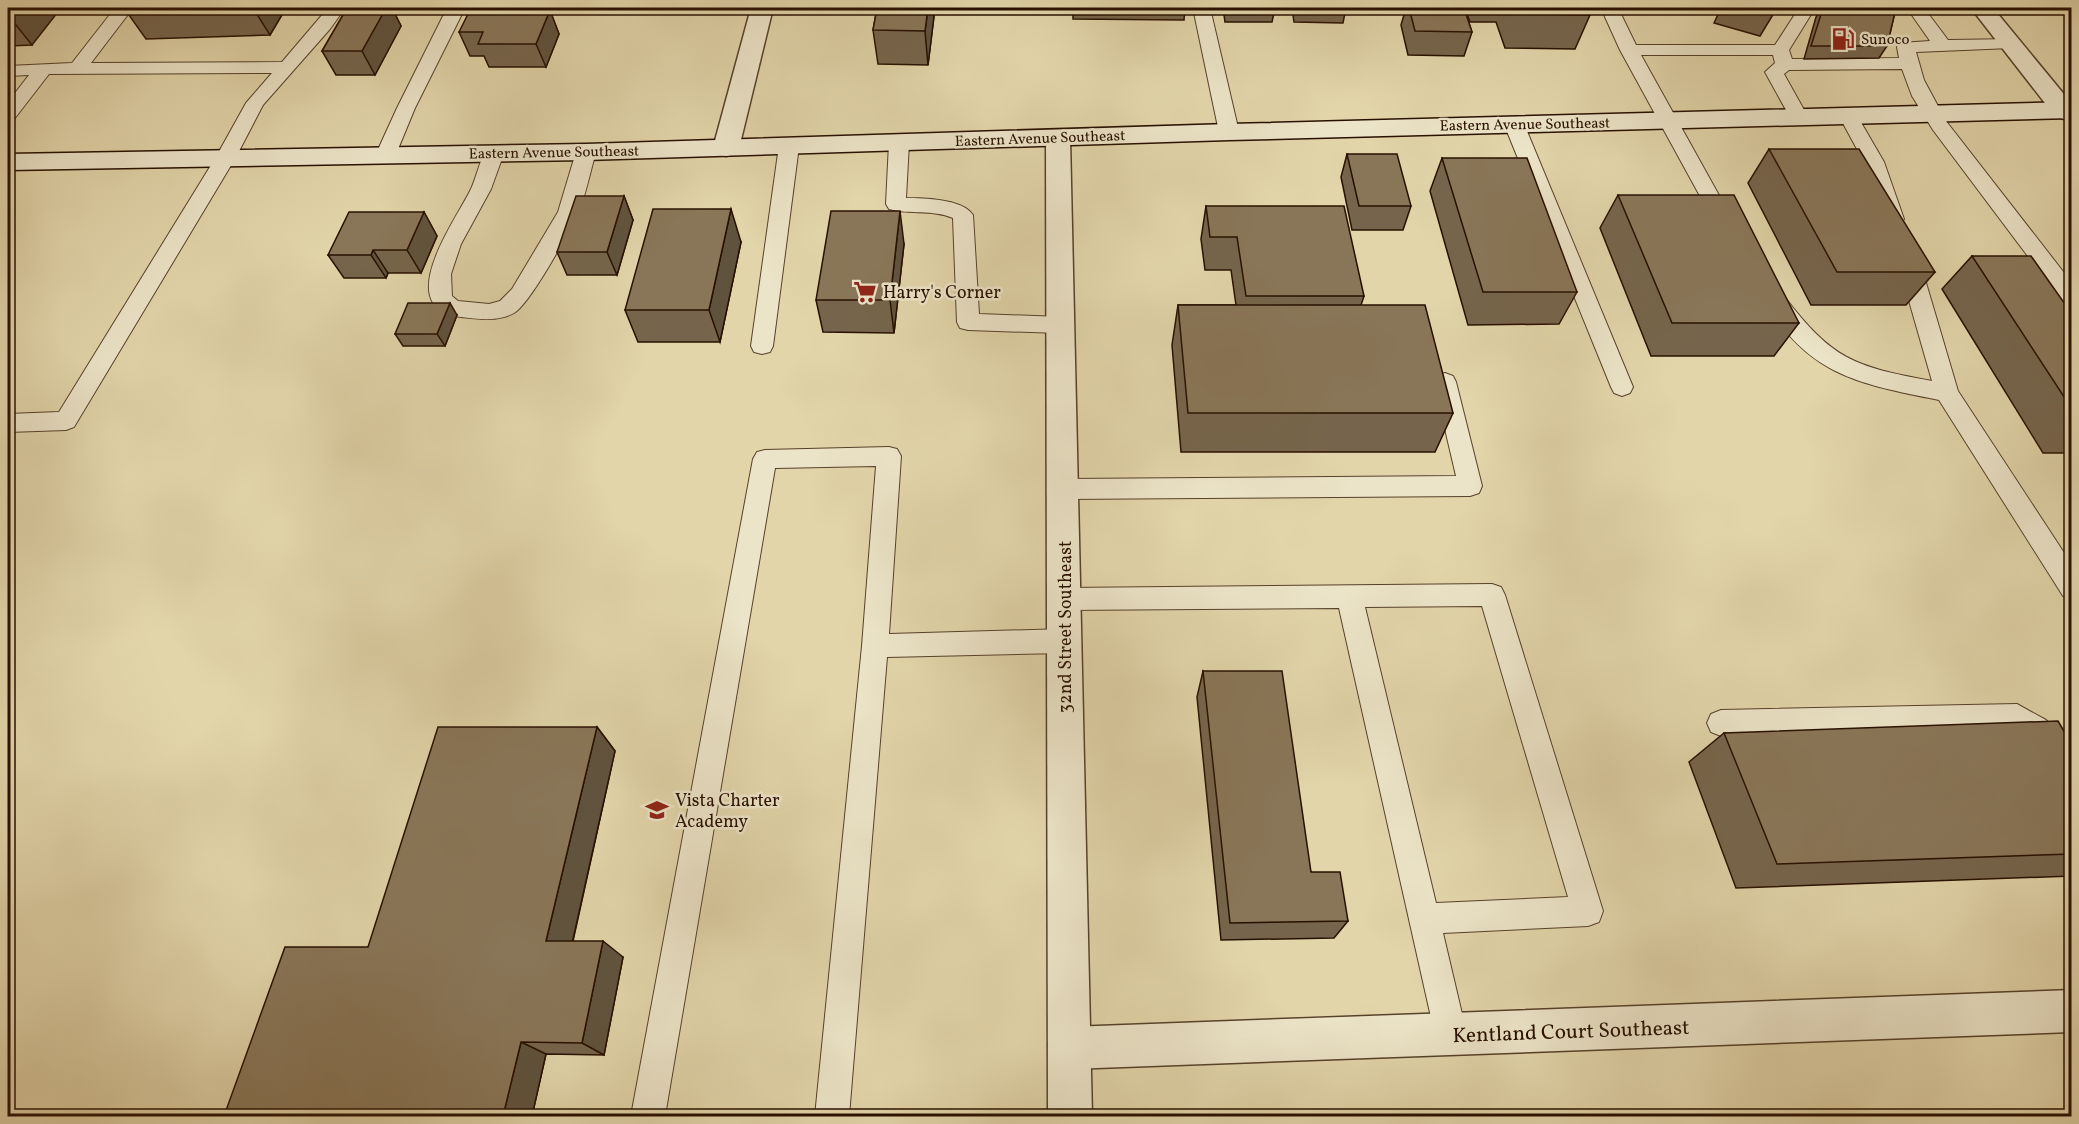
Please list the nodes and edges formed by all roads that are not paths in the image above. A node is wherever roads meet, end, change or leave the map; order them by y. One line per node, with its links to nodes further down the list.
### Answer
1 (124, 8): 18 (lane)
2 (336, 8): 16 (lane)
3 (456, 8): 34 (lane)
4 (762, 8): 31 (main road)
5 (1201, 8): 27 (lane)
6 (1610, 8): 14 (lane)
7 (1807, 8): 15 (lane)
8 (1915, 8): 12 (lane)
9 (1982, 8): 11 (main road)
10 (1811, 36): 15 (lane)
11 (2011, 44): 12 (lane); 20 (main road)
12 (1943, 46): 13 (lane)
13 (1902, 49): 15 (lane); 21 (lane)
14 (1629, 50): 15 (lane); 25 (lane)
15 (1785, 50): 24 (lane)
16 (287, 67): 18 (lane); 35 (lane)
17 (44, 69): 18 (lane); 19 (lane); 22 (lane)
18 (77, 69)
19 (8, 71)
20 (2068, 111): 21 (main road, Eastern Avenue Southeast)
21 (1931, 113): 23 (main road, Eastern Avenue Southeast); 39 (lane)
22 (8, 114)
23 (1848, 116): 24 (main road, Eastern Avenue Southeast); 44 (lane)
24 (1799, 117): 25 (main road, Eastern Avenue Southeast)
25 (1669, 120): 26 (main road, Eastern Avenue Southeast); 37 (lane)
26 (1514, 124): 27 (main road, Eastern Avenue Southeast); 43 (lane)
27 (1229, 132): 28 (main road, Eastern Avenue Southeast)
28 (1058, 138): 29 (main road, Eastern Avenue Southeast); 40 (main road, 32nd Street Southeast)
29 (898, 143): 30 (main road, Eastern Avenue Southeast); 40 (lane)
30 (789, 146): 31 (main road, Eastern Avenue Southeast); 41 (lane)
31 (726, 148): 32 (main road, Eastern Avenue Southeast)
32 (586, 152): 33 (main road, Eastern Avenue Southeast); 33 (lane)
33 (494, 153): 34 (main road, Eastern Avenue Southeast)
34 (386, 154): 35 (main road, Eastern Avenue Southeast)
35 (226, 157): 36 (main road, Eastern Avenue Southeast); 45 (lane)
36 (8, 162)
37 (1734, 238)
38 (1763, 284): 44 (lane)
39 (2072, 298)
40 (1060, 325): 46 (main road, 32nd Street Southeast)
41 (762, 346)
42 (1444, 378): 46 (lane)
43 (1622, 387)
44 (1947, 393): 47 (lane)
45 (8, 423)
46 (1064, 489): 49 (main road, 32nd Street Southeast)
47 (2072, 588)
48 (1350, 597): 49 (lane); 54 (lane); 54 (lane)
49 (1064, 599): 50 (main road, 32nd Street Southeast)
50 (1065, 641): 51 (lane); 57 (main road, 32nd Street Southeast)
51 (875, 646): 58 (lane); 59 (lane)
52 (1721, 723): 53 (lane)
53 (2072, 773)
54 (1424, 919): 56 (lane)
55 (2072, 1011): 56 (main road, Kentland Court Southeast)
56 (1451, 1035): 57 (main road, Kentland Court Southeast)
57 (1070, 1048): 60 (main road, 32nd Street Southeast)
58 (648, 1116)
59 (832, 1116)
60 (1070, 1116)

